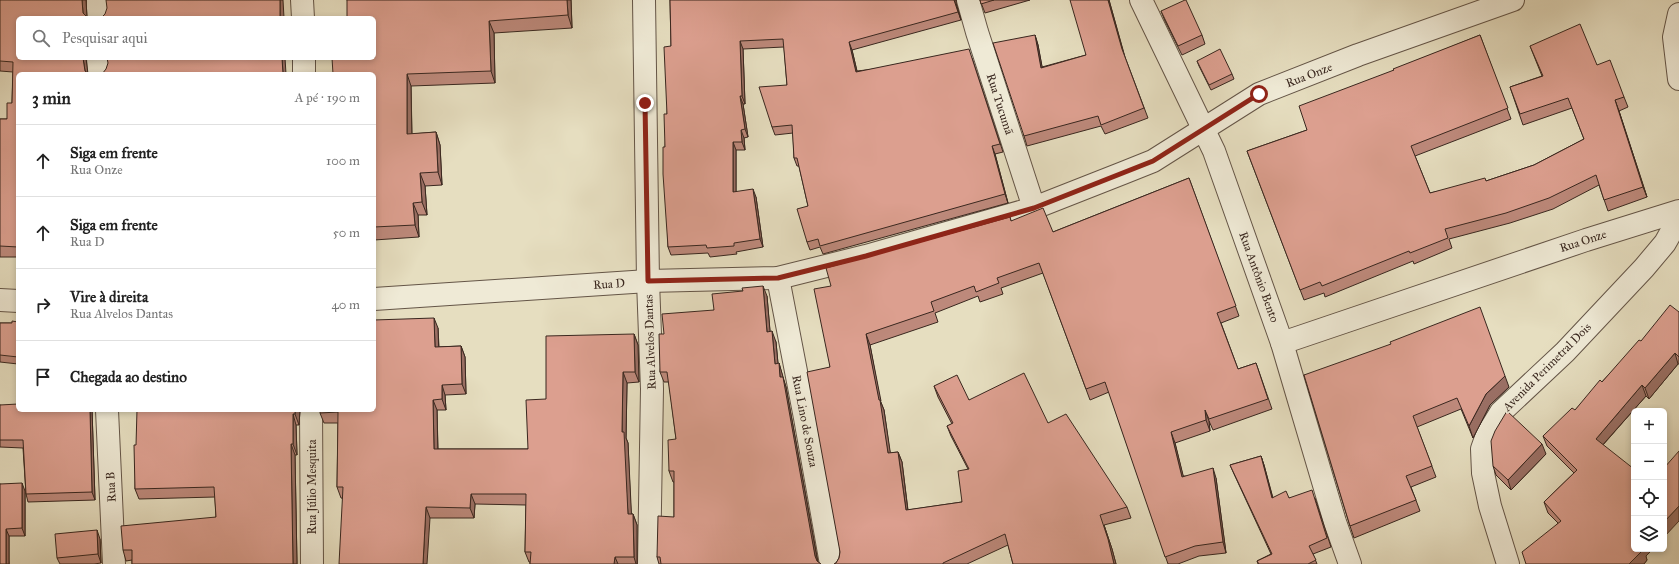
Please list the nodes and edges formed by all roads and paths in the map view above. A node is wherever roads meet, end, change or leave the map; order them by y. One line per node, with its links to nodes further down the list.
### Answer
1 (98, 0): 8 (street)
2 (302, 0): 9 (street)
3 (644, 0): 21 (street, Rua Alvelos Dantas)
4 (968, 0): 16 (street, Rua Tucumã)
5 (1141, 0): 15 (street, Rua Antônio Bento)
6 (1513, 0): 15 (street, Rua Onze)
7 (1679, 14): 14 (street)
8 (98, 16)
9 (303, 16)
10 (98, 60): 12 (street)
11 (304, 60): 13 (street)
12 (99, 72)
13 (304, 72)
14 (1679, 79)
15 (1204, 129): 16 (street, Rua Onze); 25 (street, Rua Antônio Bento)
16 (1034, 208): 19 (street, Rua Onze)
17 (1679, 211): 25 (street, Rua Onze)
18 (1679, 218): 33 (street, Avenida Perimetral Dois)
19 (866, 256): 20 (street, Rua D)
20 (778, 278): 21 (street, Rua D); 31 (street, Rua Lino de Souza)
21 (648, 281): 22 (street, Rua D); 30 (street, Rua Alvelos Dantas)
22 (376, 299)
23 (0, 300): 24 (street)
24 (16, 301)
25 (1282, 343): 32 (street, Rua Antônio Bento)
26 (107, 412): 28 (street, Rua B)
27 (312, 412): 29 (street, Rua Júlio Mesquita)
28 (114, 564)
29 (312, 564)
30 (650, 564)
31 (830, 564)
32 (1350, 564)
33 (1508, 564)

